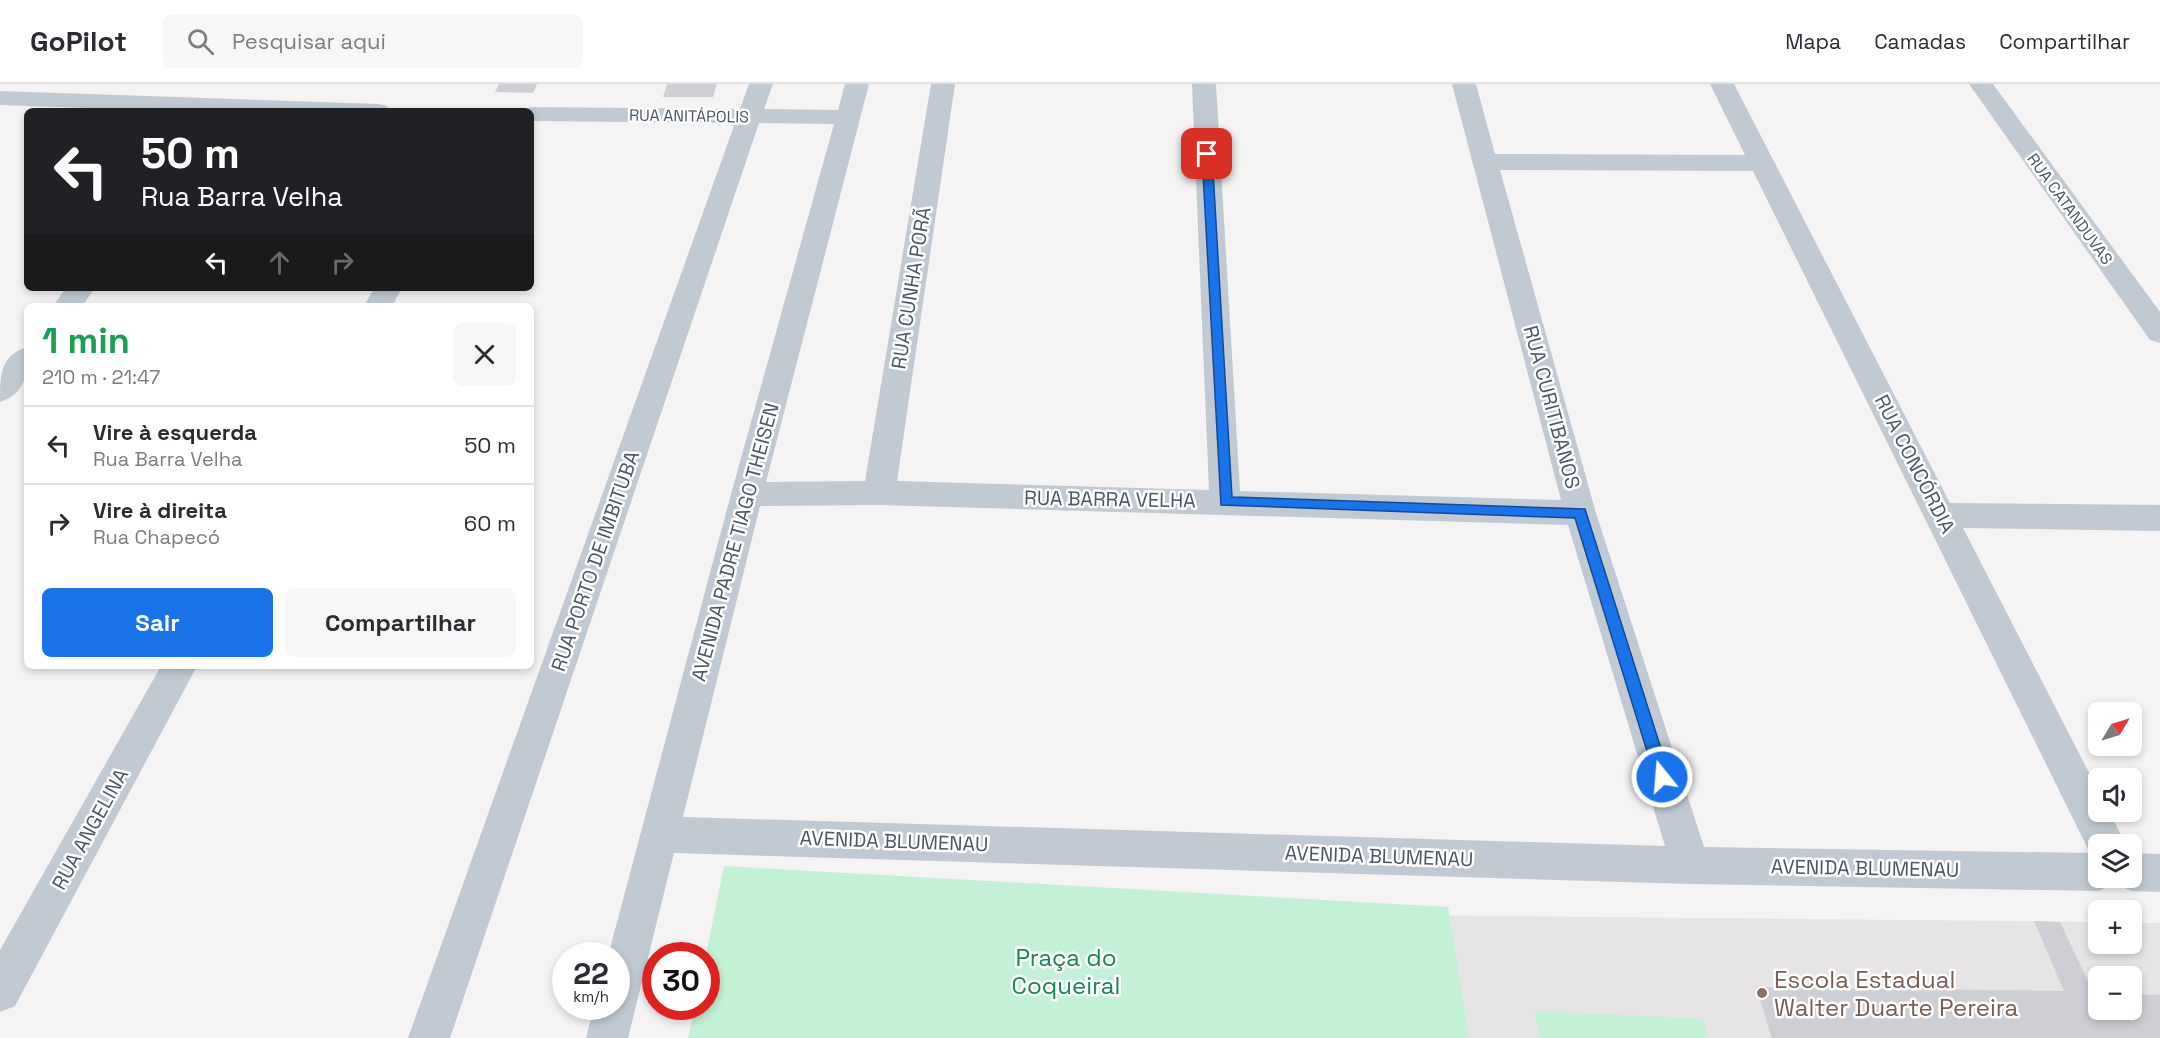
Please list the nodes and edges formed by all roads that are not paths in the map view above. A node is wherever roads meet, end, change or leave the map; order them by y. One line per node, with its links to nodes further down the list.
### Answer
1 (761, 84): 11 (street, RUA PORTO DE IMBITUBA)
2 (857, 84): 12 (street, AVENIDA PADRE TIAGO THEISEN)
3 (943, 84): 20 (street, RUA CUNHA PORÃ)
4 (1204, 84): 22 (street)
5 (1464, 84): 13 (street, RUA CURITIBANOS)
6 (1722, 84): 14 (street, RUA CONCÓRDIA)
7 (1981, 84): 17 (street, RUA CATANDUVAS)
8 (0, 98): 9 (street)
9 (201, 108)
10 (534, 114): 11 (street, RUA ANITÁPOLIS)
11 (749, 116): 12 (street, RUA ANITÁPOLIS); 36 (street, RUA PORTO DE IMBITUBA)
12 (848, 117): 21 (street, AVENIDA PADRE TIAGO THEISEN)
13 (1487, 162): 14 (street); 23 (street, RUA CURITIBANOS)
14 (1761, 163): 24 (street, RUA CONCÓRDIA)
15 (79, 291): 16 (street)
16 (69, 303)
17 (2160, 333)
18 (24, 361): 19 (street)
19 (0, 391)
20 (879, 493): 21 (street, RUA BARRA VELHA); 22 (street, RUA BARRA VELHA)
21 (747, 494): 27 (street, AVENIDA PADRE TIAGO THEISEN)
22 (1225, 502): 23 (street, RUA BARRA VELHA)
23 (1580, 513): 29 (street, RUA CURITIBANOS)
24 (1941, 515): 25 (street); 28 (street, RUA CONCÓRDIA)
25 (2160, 518)
26 (177, 669): 34 (street, RUA ANGELINA)
27 (660, 834): 29 (street, AVENIDA BLUMENAU); 33 (street, AVENIDA PADRE TIAGO THEISEN)
28 (2101, 834)
29 (1690, 865): 30 (street, AVENIDA BLUMENAU)
30 (2088, 872)
31 (2142, 872): 32 (street)
32 (2160, 873)
33 (630, 949)
34 (0, 991)
35 (612, 1020): 37 (street)
36 (429, 1038)
37 (607, 1038)

